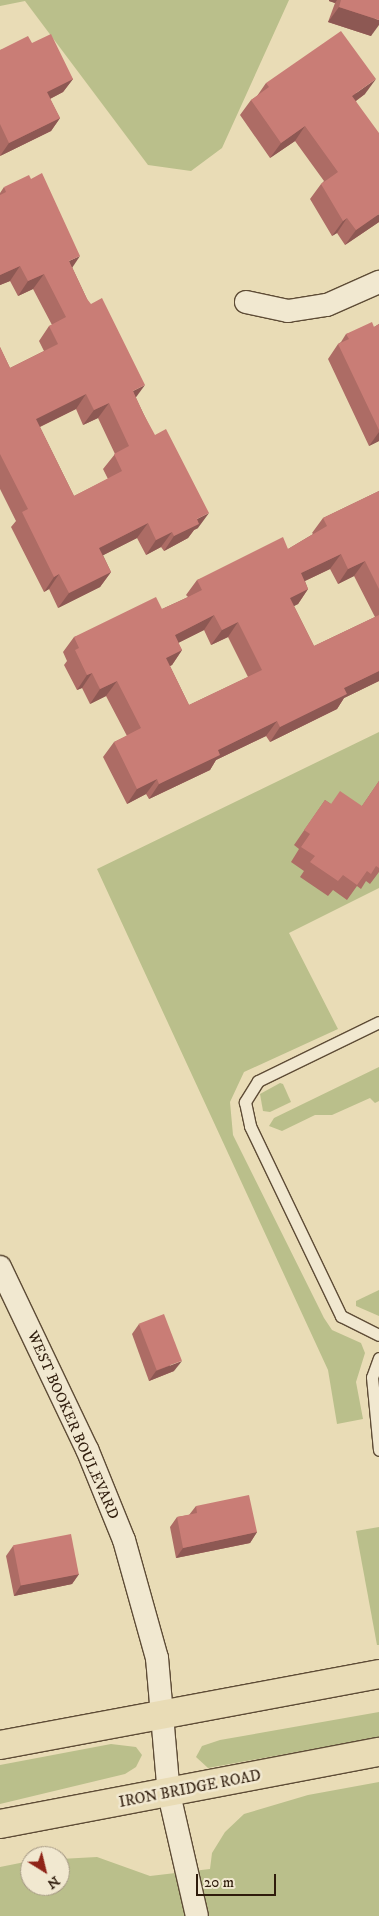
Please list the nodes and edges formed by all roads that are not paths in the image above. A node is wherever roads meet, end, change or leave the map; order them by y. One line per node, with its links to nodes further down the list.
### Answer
1 (379, 282): 2 (street)
2 (246, 302)
3 (379, 1022): 5 (lane)
4 (0, 1267): 9 (street, WEST BOOKER BOULEVARD)
5 (379, 1335)
6 (379, 1358): 7 (lane)
7 (379, 1450)
8 (379, 1674): 9 (main road)
9 (164, 1715): 10 (main road); 12 (street, WEST BOOKER BOULEVARD)
10 (0, 1745)
11 (379, 1752): 12 (main road, IRON BRIDGE ROAD)
12 (170, 1794): 13 (main road, IRON BRIDGE ROAD); 14 (street, WEST BOOKER BOULEVARD)
13 (0, 1824)
14 (197, 1916)

